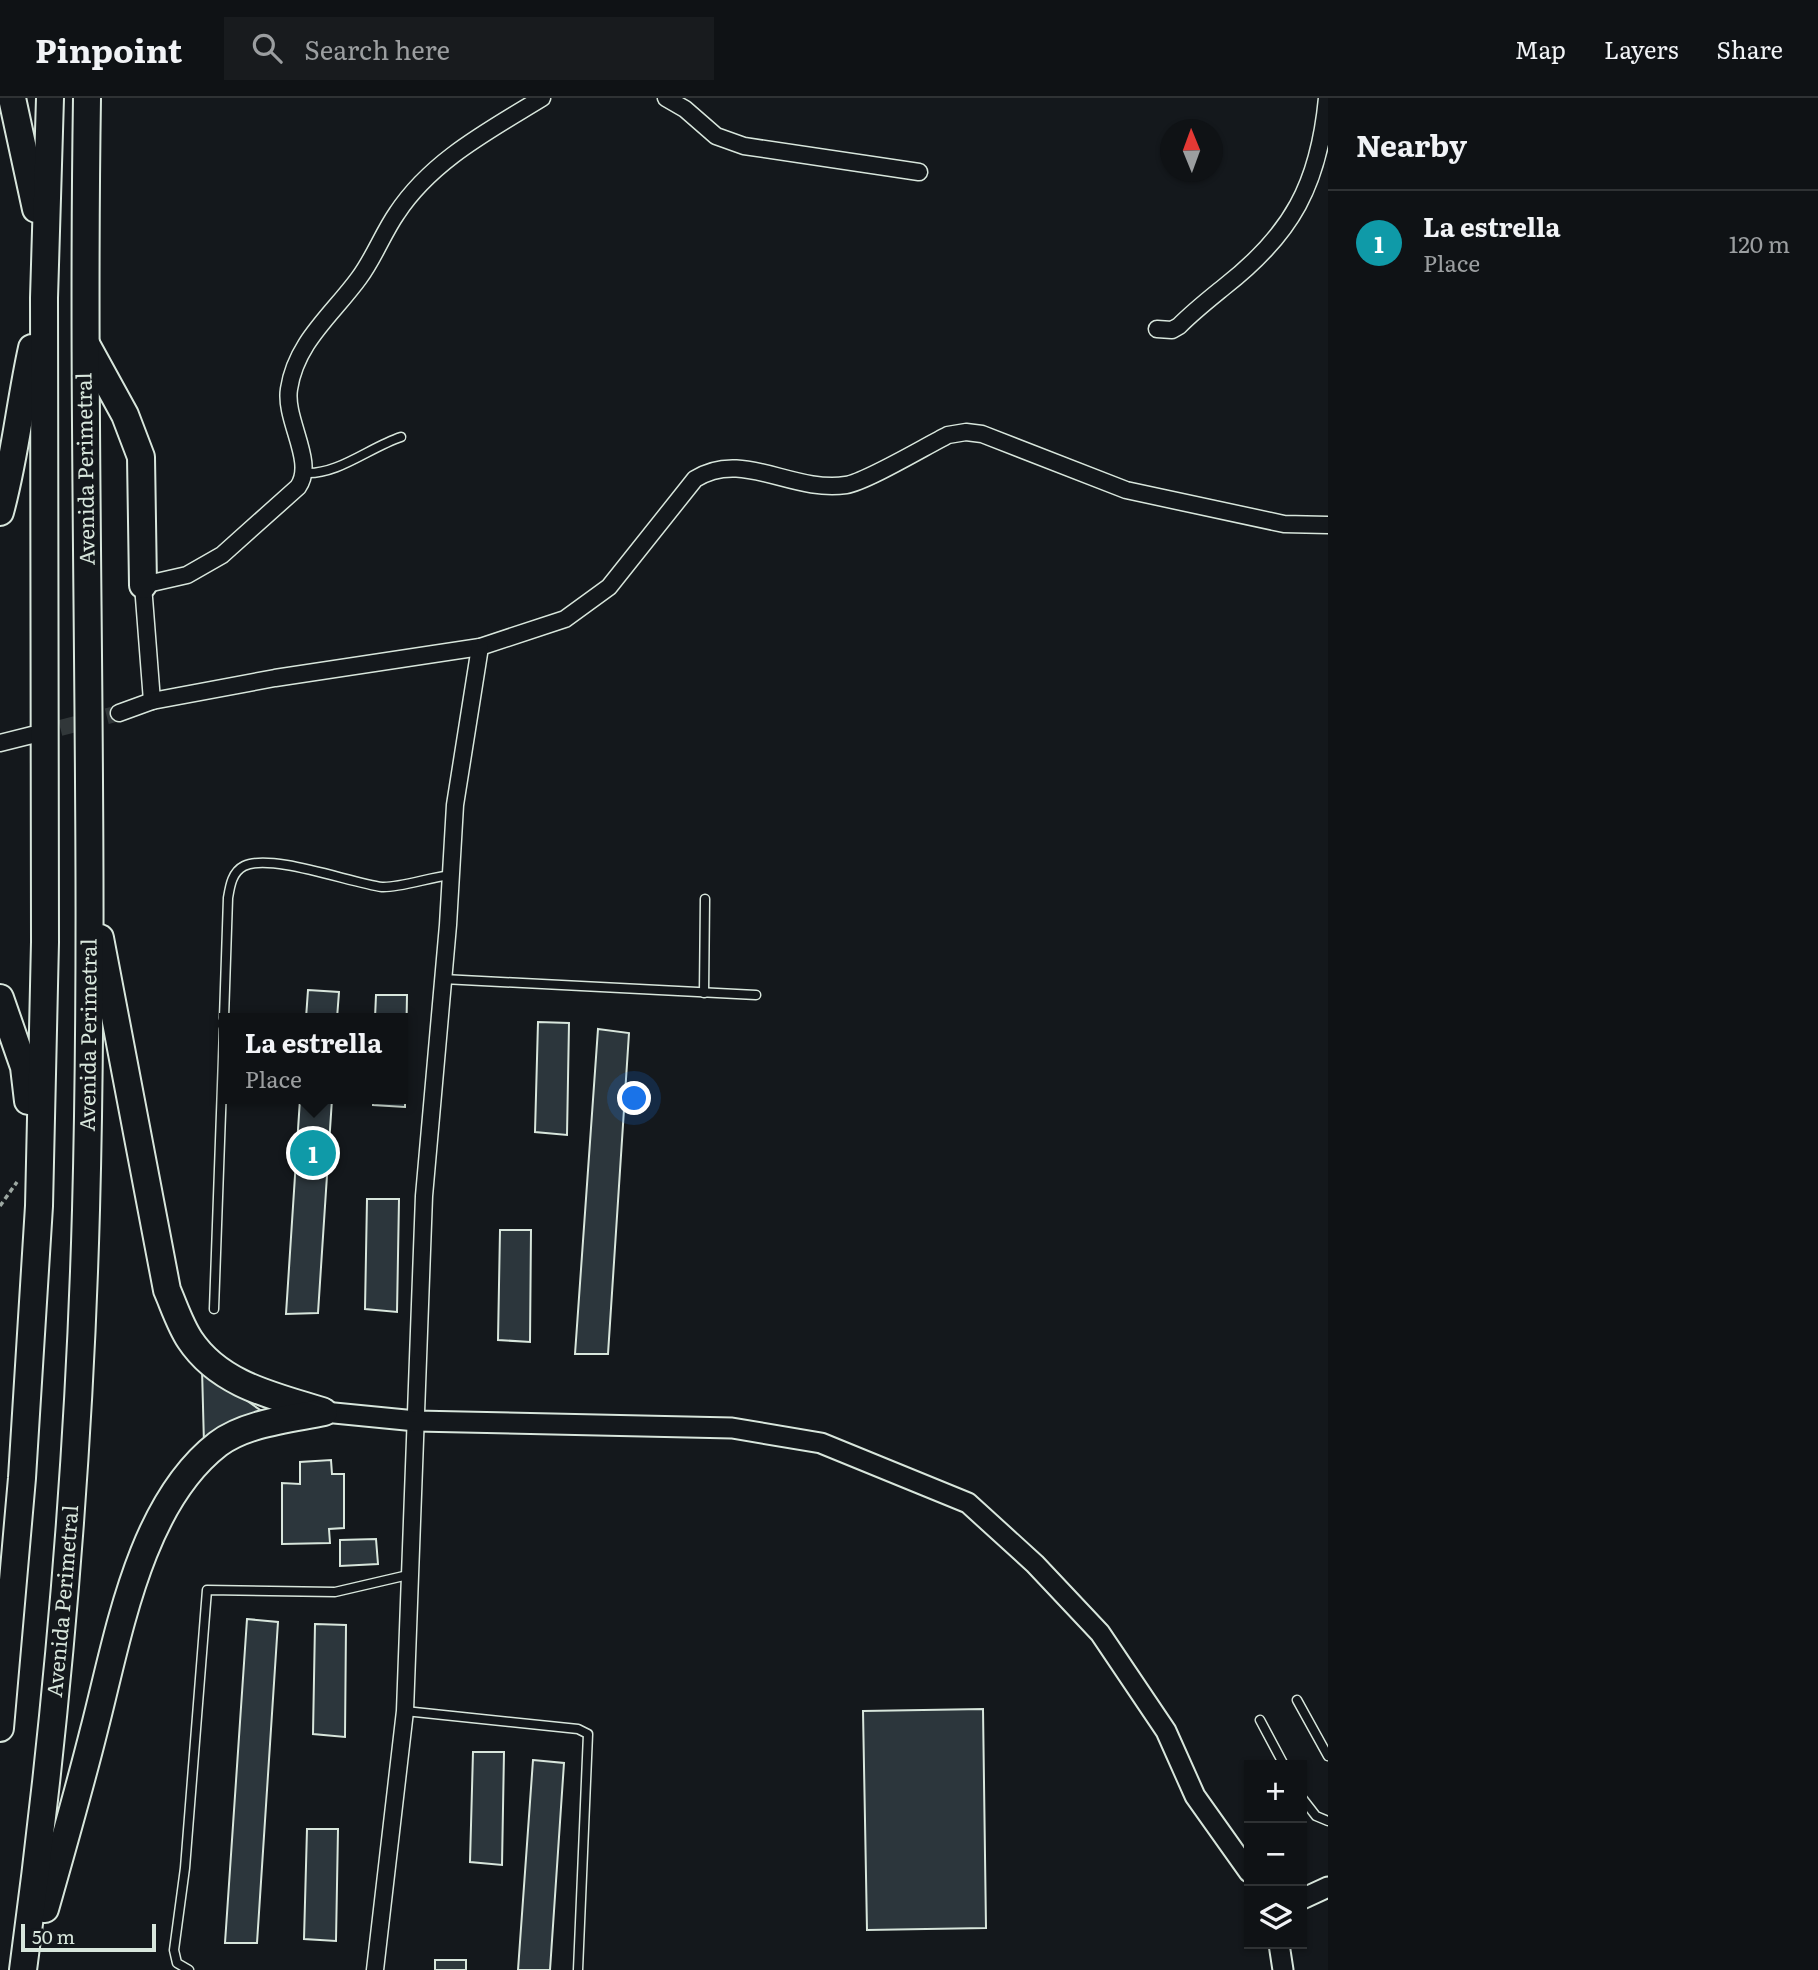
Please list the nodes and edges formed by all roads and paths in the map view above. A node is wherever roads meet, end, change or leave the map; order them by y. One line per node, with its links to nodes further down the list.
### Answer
1 (12, 98): 8 (highway)
2 (50, 98): 8 (highway, Avenida Perimetral)
3 (87, 98): 11 (highway, Avenida Perimetral)
4 (542, 98): 15 (street)
5 (666, 98): 7 (street)
6 (1327, 98): 10 (street)
7 (919, 173)
8 (46, 251): 9 (highway, Avenida Perimetral)
9 (44, 298): 16 (highway); 33 (highway, Avenida Perimetral)
10 (1157, 329)
11 (83, 340): 12 (highway); 13 (highway, Avenida Perimetral)
12 (125, 415): 13 (highway); 18 (highway)
13 (86, 431): 25 (highway, Avenida Perimetral)
14 (401, 437): 15 (lane)
15 (306, 473): 18 (street)
16 (0, 512)
17 (1328, 525): 19 (street)
18 (143, 585): 20 (street)
19 (480, 647): 20 (street); 24 (street)
20 (152, 701): 21 (street)
21 (119, 713)
22 (32, 735): 23 (street)
23 (0, 743)
24 (451, 875): 27 (street); 31 (lane)
25 (91, 877): 35 (highway); 51 (highway, Avenida Perimetral)
26 (705, 899): 28 (lane)
27 (443, 979): 28 (lane); 36 (street)
28 (704, 993): 29 (lane)
29 (756, 995)
30 (0, 998): 33 (highway)
31 (224, 1013)
32 (221, 1104): 34 (lane)
33 (39, 1206): 41 (highway, Avenida Perimetral)
34 (214, 1309)
35 (324, 1412): 36 (street); 51 (highway)
36 (416, 1422): 37 (street); 46 (street)
37 (408, 1575): 39 (street); 52 (lane)
38 (1297, 1700): 42 (lane)
39 (405, 1711): 53 (street); 54 (lane)
40 (1260, 1720): 43 (lane)
41 (0, 1728)
42 (1328, 1756)
43 (1281, 1760)
44 (1307, 1804): 45 (lane)
45 (1328, 1821)
46 (1244, 1864)
47 (1307, 1885): 48 (street)
48 (1328, 1887): 49 (street)
49 (1307, 1897)
50 (1280, 1949): 55 (street)
51 (25, 1970)
52 (189, 1970)
53 (375, 1970)
54 (578, 1970)
55 (1283, 1970)

